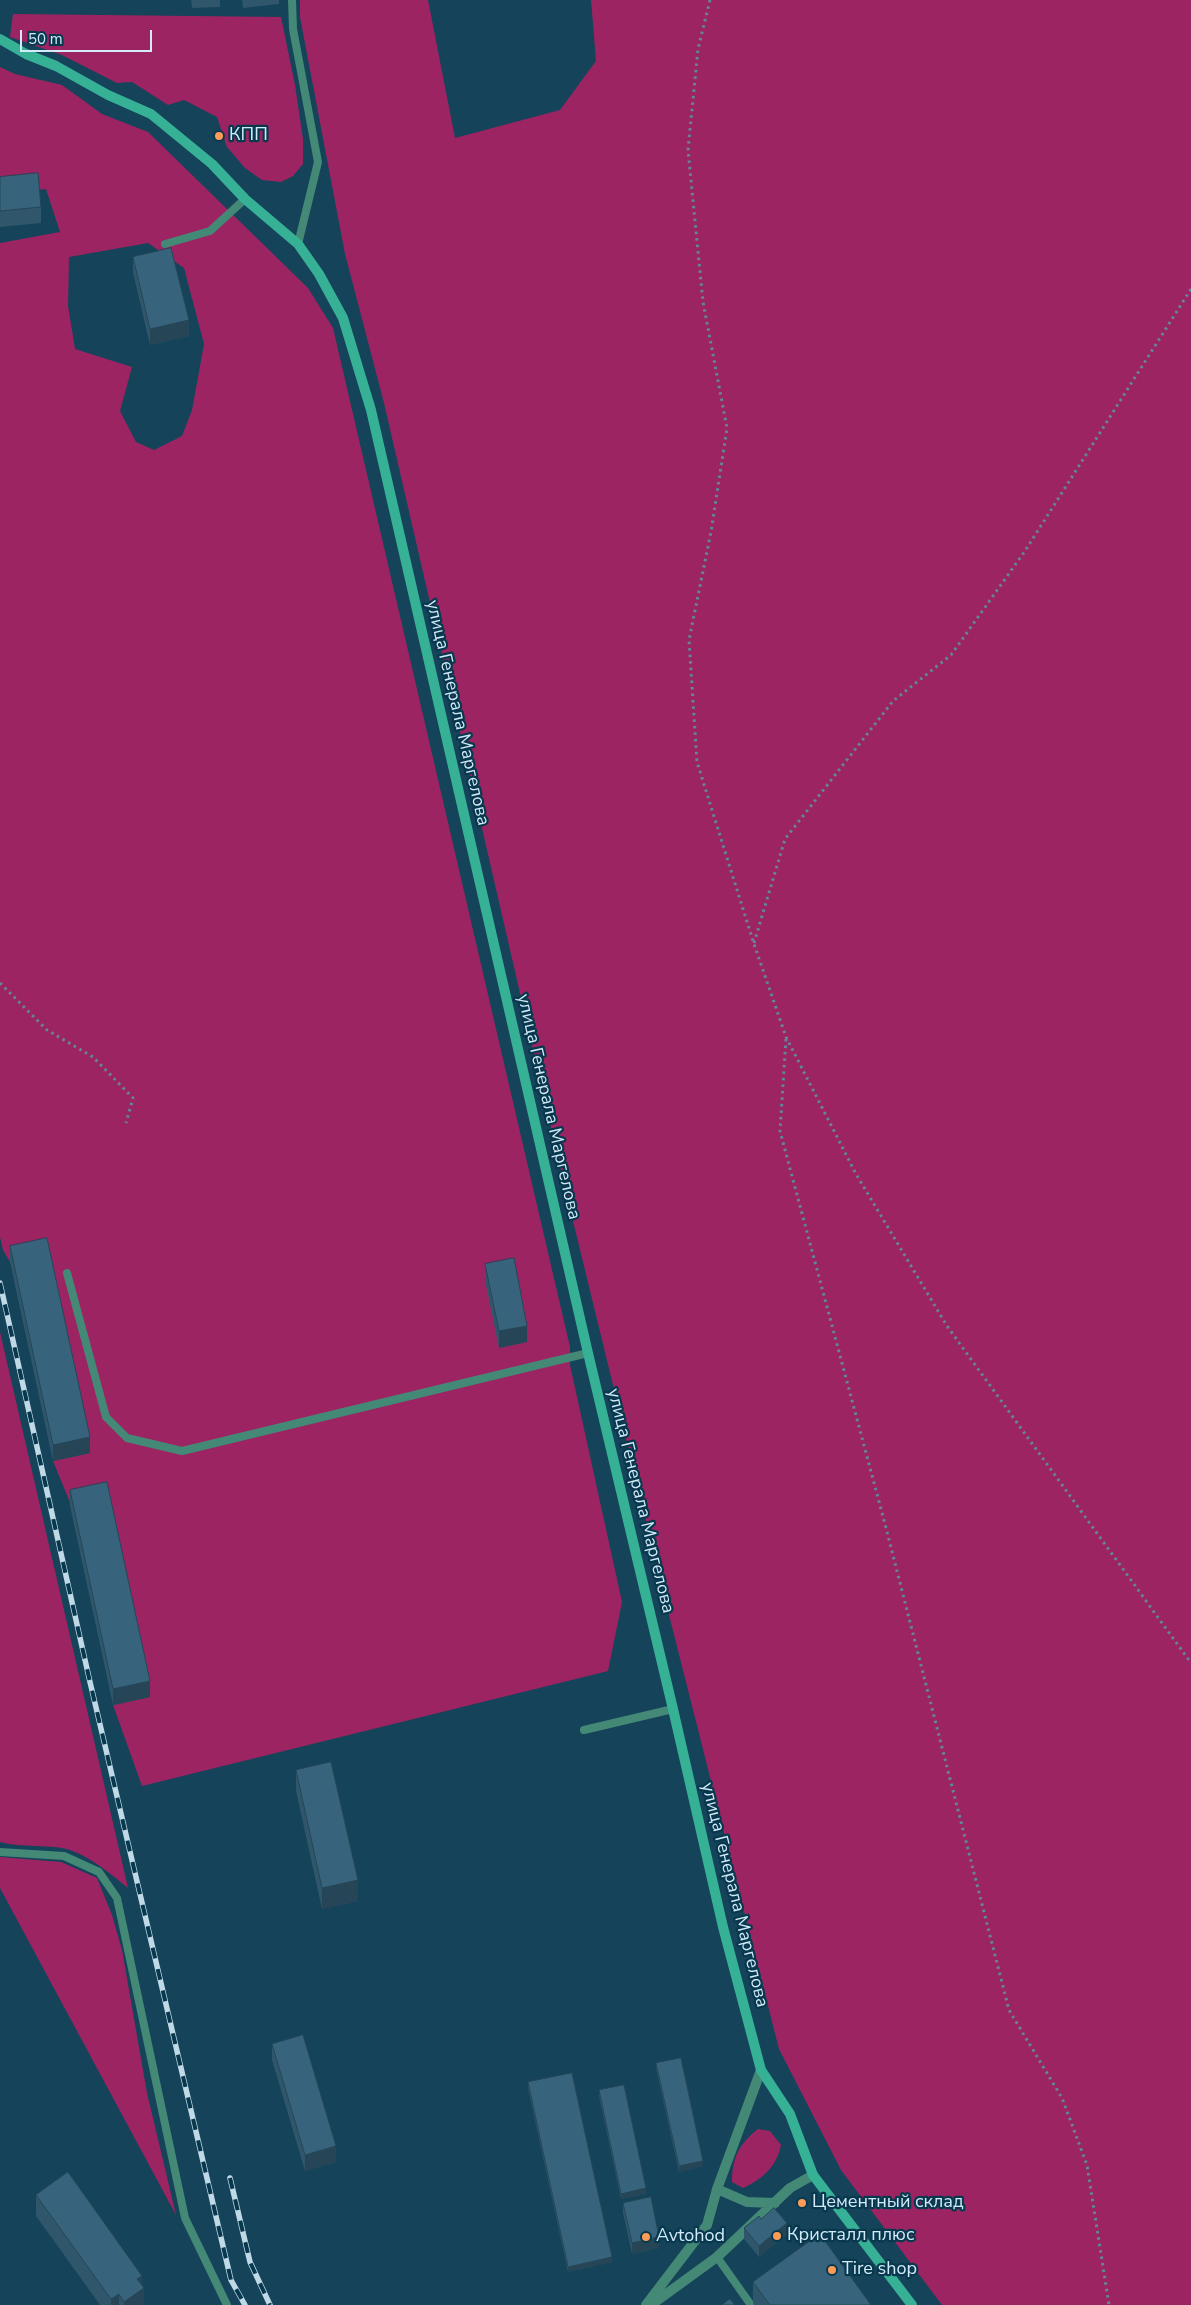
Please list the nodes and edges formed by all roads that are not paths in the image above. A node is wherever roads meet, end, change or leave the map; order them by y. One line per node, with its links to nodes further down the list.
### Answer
1 (292, 0): 5 (lane)
2 (0, 39): 3 (main road, улица Генерала Маргелова)
3 (246, 199): 4 (lane); 5 (main road, улица Генерала Маргелова)
4 (165, 244)
5 (298, 244): 7 (main road, улица Генерала Маргелова)
6 (67, 1273): 7 (lane)
7 (588, 1354): 8 (main road, улица Генерала Маргелова)
8 (673, 1709): 9 (lane); 11 (main road, улица Генерала Маргелова)
9 (584, 1730)
10 (0, 1852): 16 (lane)
11 (761, 2070): 12 (main road, улица Генерала Маргелова); 13 (street)
12 (813, 2175): 14 (street); 20 (main road, улица Генерала Маргелова)
13 (717, 2189): 14 (street); 17 (street)
14 (775, 2202): 15 (street)
15 (717, 2257): 18 (street); 19 (lane)
16 (227, 2305)
17 (646, 2305)
18 (651, 2305)
19 (750, 2305)
20 (912, 2305)

